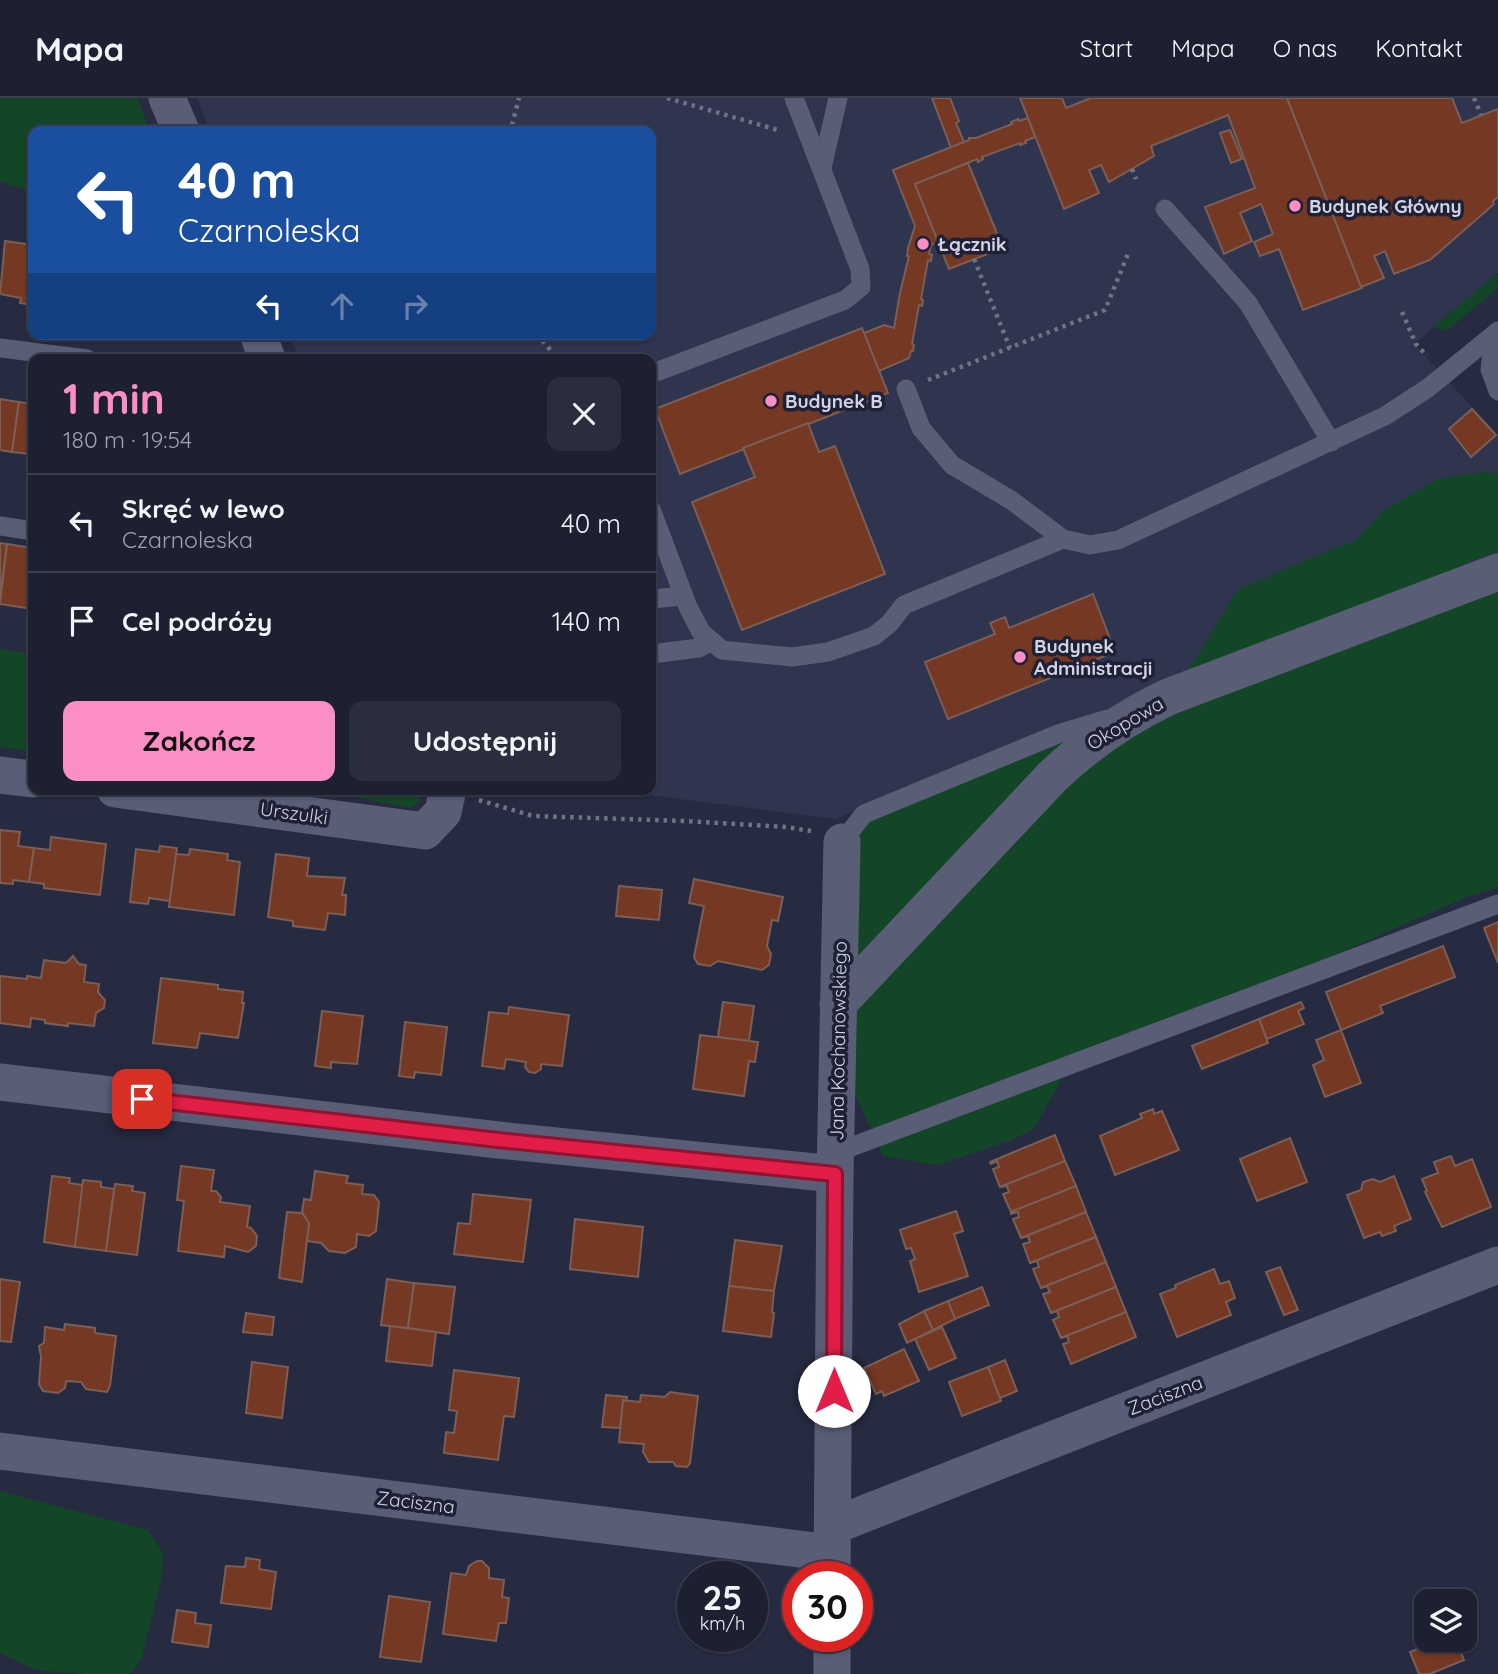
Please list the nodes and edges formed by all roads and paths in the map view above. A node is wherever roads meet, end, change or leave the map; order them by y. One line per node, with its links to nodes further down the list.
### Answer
1 (167, 98): 9 (street)
2 (519, 98): 8 (path)
3 (667, 98): 10 (path)
4 (794, 98): 11 (lane)
5 (838, 98): 11 (lane)
6 (1474, 98): 7 (path)
7 (1481, 115)
8 (512, 125)
9 (179, 126)
10 (781, 131)
11 (822, 168): 25 (lane)
12 (1132, 169): 13 (path)
13 (1136, 179)
14 (1165, 209): 28 (lane)
15 (1128, 254): 21 (path)
16 (975, 259): 21 (path)
17 (1402, 312): 24 (path)
18 (1496, 333): 27 (lane); 28 (lane)
19 (542, 340): 23 (path)
20 (0, 348): 22 (lane)
21 (1010, 348): 26 (path)
22 (47, 354)
23 (554, 354)
24 (1427, 356)
25 (656, 372)
26 (912, 387): 32 (lane)
27 (1498, 391)
28 (1331, 442): 32 (lane)
29 (656, 522): 34 (lane)
30 (0, 526): 31 (lane)
31 (28, 530)
32 (1063, 539): 36 (lane)
33 (1498, 572): 38 (street, Okopowa)
34 (684, 596): 35 (lane); 36 (lane)
35 (656, 599)
36 (712, 641): 37 (lane)
37 (656, 653)
38 (1145, 708): 44 (lane); 46 (street, Okopowa)
39 (0, 775): 40 (street)
40 (28, 778)
41 (159, 795): 42 (street, Urszulki)
42 (458, 795)
43 (466, 795): 44 (path)
44 (842, 842): 46 (street, Jana Kochanowskiego)
45 (1498, 904): 48 (lane)
46 (838, 1004): 48 (street, Jana Kochanowskiego)
47 (0, 1082): 48 (street)
48 (835, 1163): 51 (street, Jana Kochanowskiego)
49 (1498, 1265): 51 (street, Zaciszna)
50 (0, 1451): 51 (street, Zaciszna)
51 (833, 1552)
52 (832, 1652): 53 (street)
53 (832, 1674)

